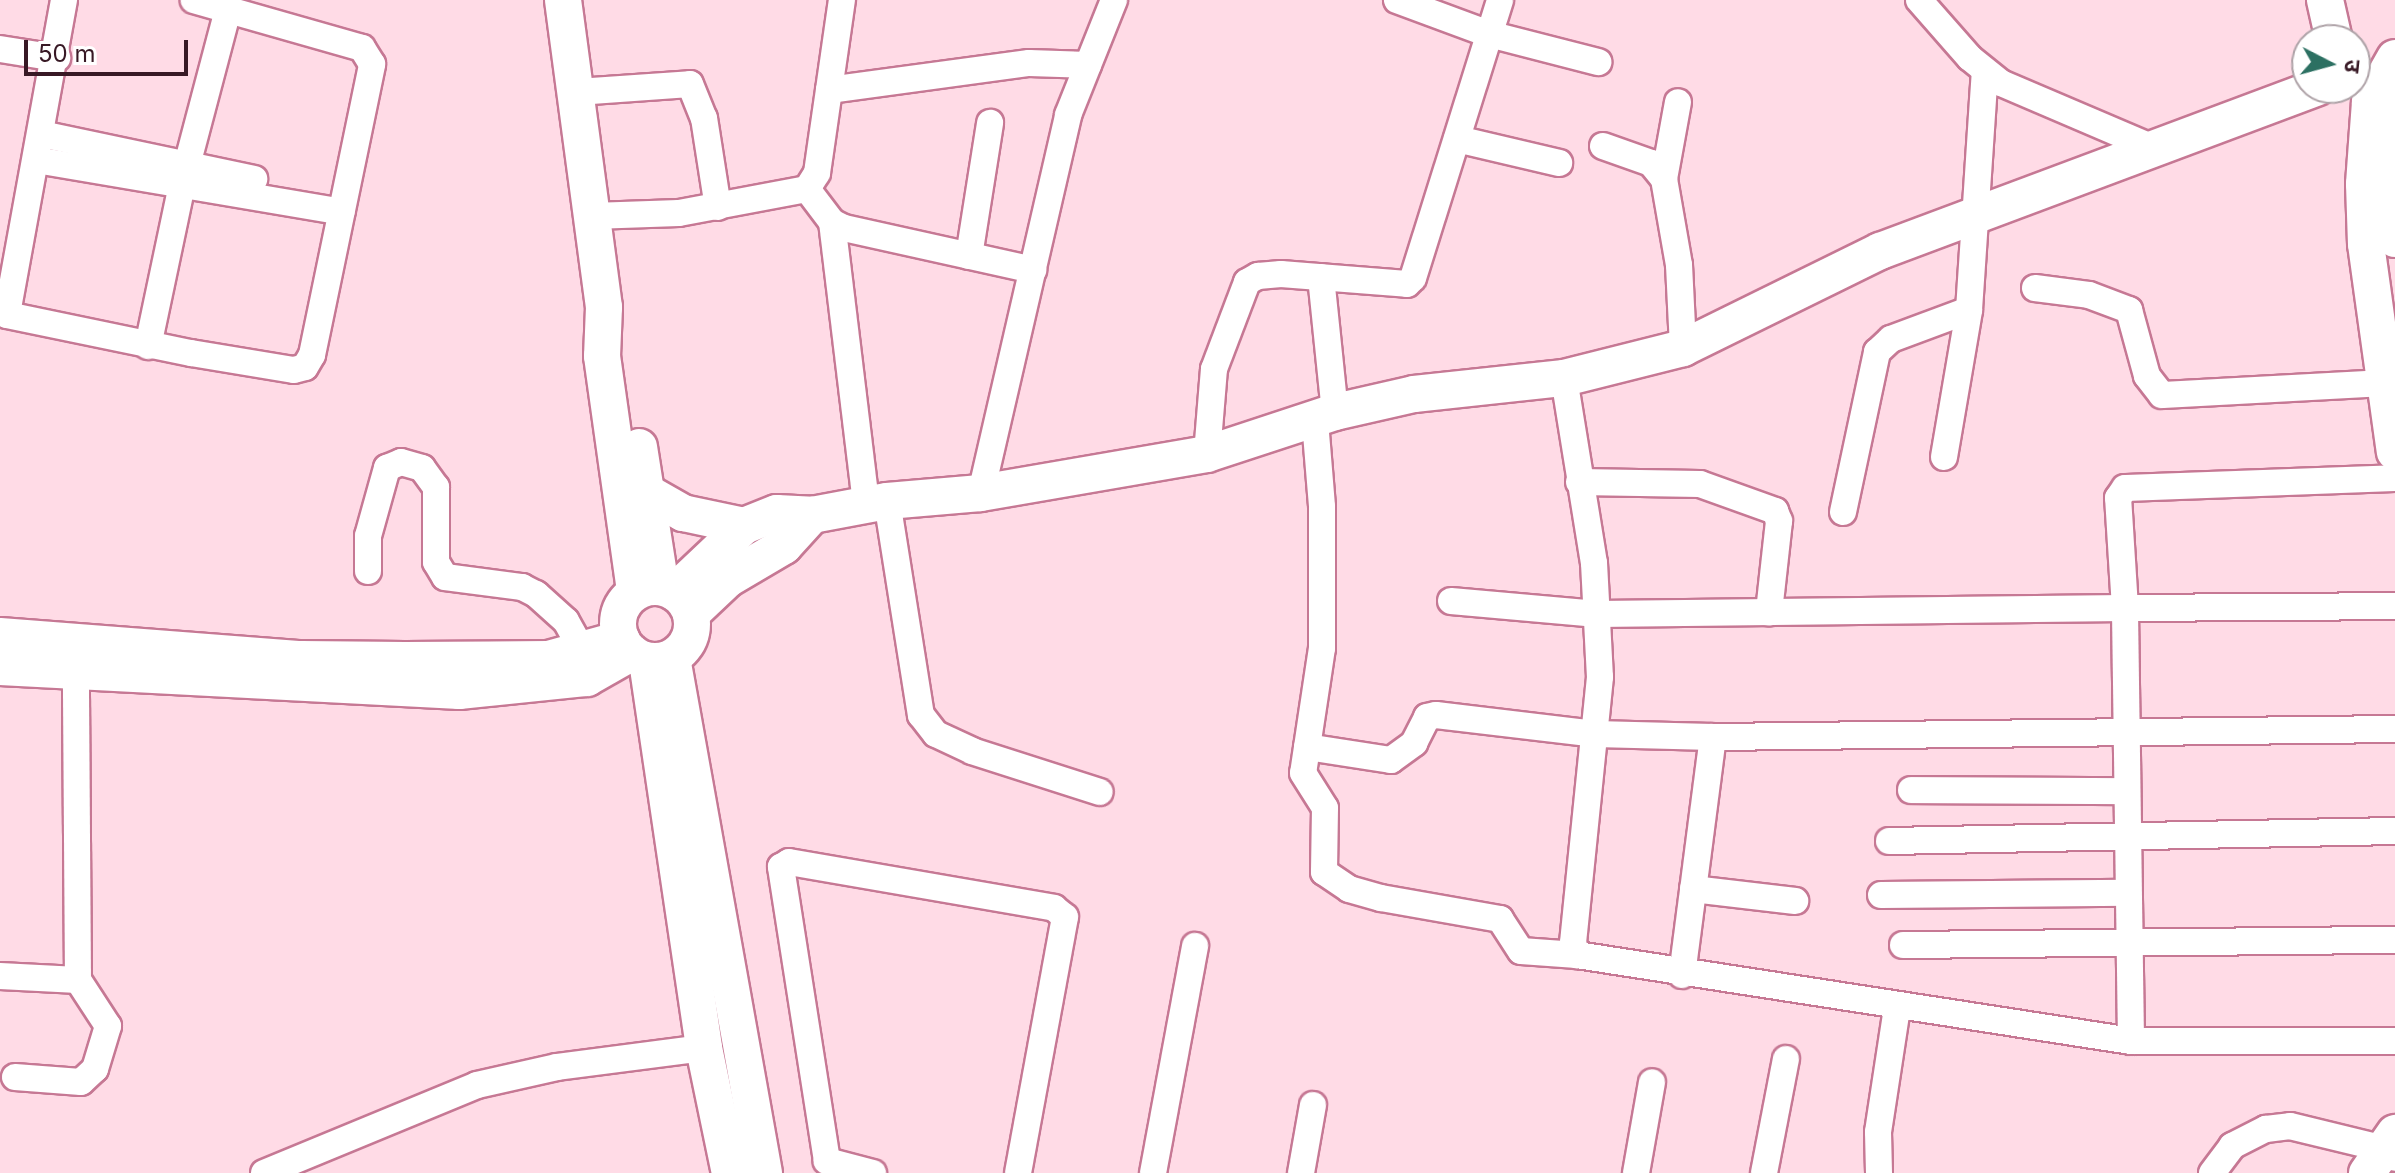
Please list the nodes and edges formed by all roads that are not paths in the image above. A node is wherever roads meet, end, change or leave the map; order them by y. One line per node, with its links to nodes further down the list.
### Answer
1 (64, 0): 15 (street)
2 (194, 0): 10 (street)
3 (563, 0): 21 (main road)
4 (842, 0): 20 (street)
5 (1114, 0): 17 (street)
6 (1397, 0): 12 (street)
7 (1500, 0): 12 (street)
8 (1920, 0): 19 (street)
9 (2325, 0): 11 (main road)
10 (228, 10): 31 (street); 34 (street)
11 (2330, 24)
12 (1489, 34): 16 (street); 26 (street)
13 (0, 49): 15 (street)
14 (2395, 57): 18 (main road); 50 (main road)
15 (57, 58): 28 (street)
16 (1598, 62)
17 (1088, 65): 20 (street); 41 (street)
18 (2371, 67)
19 (1985, 72): 29 (street); 37 (street)
20 (829, 90): 33 (street)
21 (577, 92): 35 (street); 36 (main road)
22 (2291, 98): 29 (main road)
23 (1678, 102): 32 (street)
24 (2395, 108): 39 (main road)
25 (990, 123): 40 (street)
26 (1457, 139): 30 (street); 42 (street)
27 (1603, 146): 32 (street)
28 (38, 147): 31 (street); 46 (street)
29 (2160, 150): 37 (main road)
30 (1559, 163)
31 (185, 175): 34 (street); 47 (street)
32 (1664, 179): 48 (street)
33 (807, 189): 35 (street); 38 (street)
34 (343, 205): 47 (street)
35 (718, 207): 36 (street)
36 (592, 216): 44 (main road)
37 (1976, 216): 45 (street); 48 (main road)
38 (832, 222): 40 (street); 59 (street)
39 (2395, 239)
40 (969, 256): 41 (street)
41 (1033, 270): 58 (street)
42 (1321, 277): 51 (street); 53 (street)
43 (2035, 288): 50 (street)
44 (604, 307): 57 (main road); 64 (main road)
45 (1969, 310): 54 (street); 60 (street)
46 (4, 314): 47 (street)
47 (148, 346)
48 (1683, 348): 49 (main road)
49 (1564, 378): 51 (main road); 56 (street)
50 (2386, 383): 52 (main road)
51 (1325, 416): 53 (main road); 79 (street)
52 (2395, 452)
53 (1207, 454): 58 (main road)
54 (1944, 457)
55 (2395, 478): 67 (street)
56 (1579, 482): 68 (street); 69 (street)
57 (646, 492): 62 (main road); 64 (main road)
58 (981, 493): 59 (main road)
59 (876, 502): 61 (main road); 82 (street)
60 (1843, 512)
61 (812, 515): 62 (main road); 64 (main road)
62 (744, 526): 64 (main road)
63 (368, 571): 71 (street)
64 (665, 596): 72 (main road); 72 (main road)
65 (1451, 601): 69 (street)
66 (2395, 606): 67 (street)
67 (2125, 608): 68 (street); 77 (street)
68 (1769, 612): 69 (street)
69 (1597, 614): 76 (street)
70 (0, 636): 71 (main road)
71 (583, 652): 72 (main road)
72 (643, 653): 74 (main road); 101 (main road); 109 (main road)
73 (0, 667): 74 (main road)
74 (76, 673): 97 (street)
75 (2395, 729): 77 (street)
76 (1595, 734): 78 (street); 79 (street); 94 (street)
77 (2126, 735): 78 (street); 81 (street)
78 (1713, 737): 86 (street)
79 (1307, 747): 94 (street)
80 (1911, 790): 81 (street)
81 (2126, 791): 84 (street)
82 (1100, 792)
83 (2395, 831): 84 (street)
84 (2127, 839): 85 (street); 87 (street)
85 (1889, 841)
86 (1693, 889): 89 (street); 95 (street)
87 (2128, 893): 88 (street); 93 (street)
88 (1881, 895)
89 (1795, 901)
90 (2395, 940): 93 (street)
91 (1903, 945): 93 (street)
92 (1195, 946): 112 (street)
93 (2129, 946): 99 (street)
94 (1577, 955): 95 (street)
95 (1682, 975): 98 (street)
96 (0, 976): 97 (street)
97 (78, 980): 103 (street)
98 (1897, 1008): 99 (street); 116 (street)
99 (2131, 1041): 100 (street)
100 (2395, 1041)
101 (704, 1048): 107 (street); 108 (main road)
102 (1786, 1059): 115 (street)
103 (15, 1077)
104 (1652, 1082): 114 (street)
105 (1313, 1105): 113 (street)
106 (2385, 1153): 117 (street)
107 (264, 1173)
108 (730, 1173)
109 (764, 1173)
110 (873, 1173): 111 (street)
111 (1018, 1173)
112 (1153, 1173)
113 (1301, 1173)
114 (1636, 1173)
115 (1764, 1173)
116 (1879, 1173)
117 (2212, 1173)

